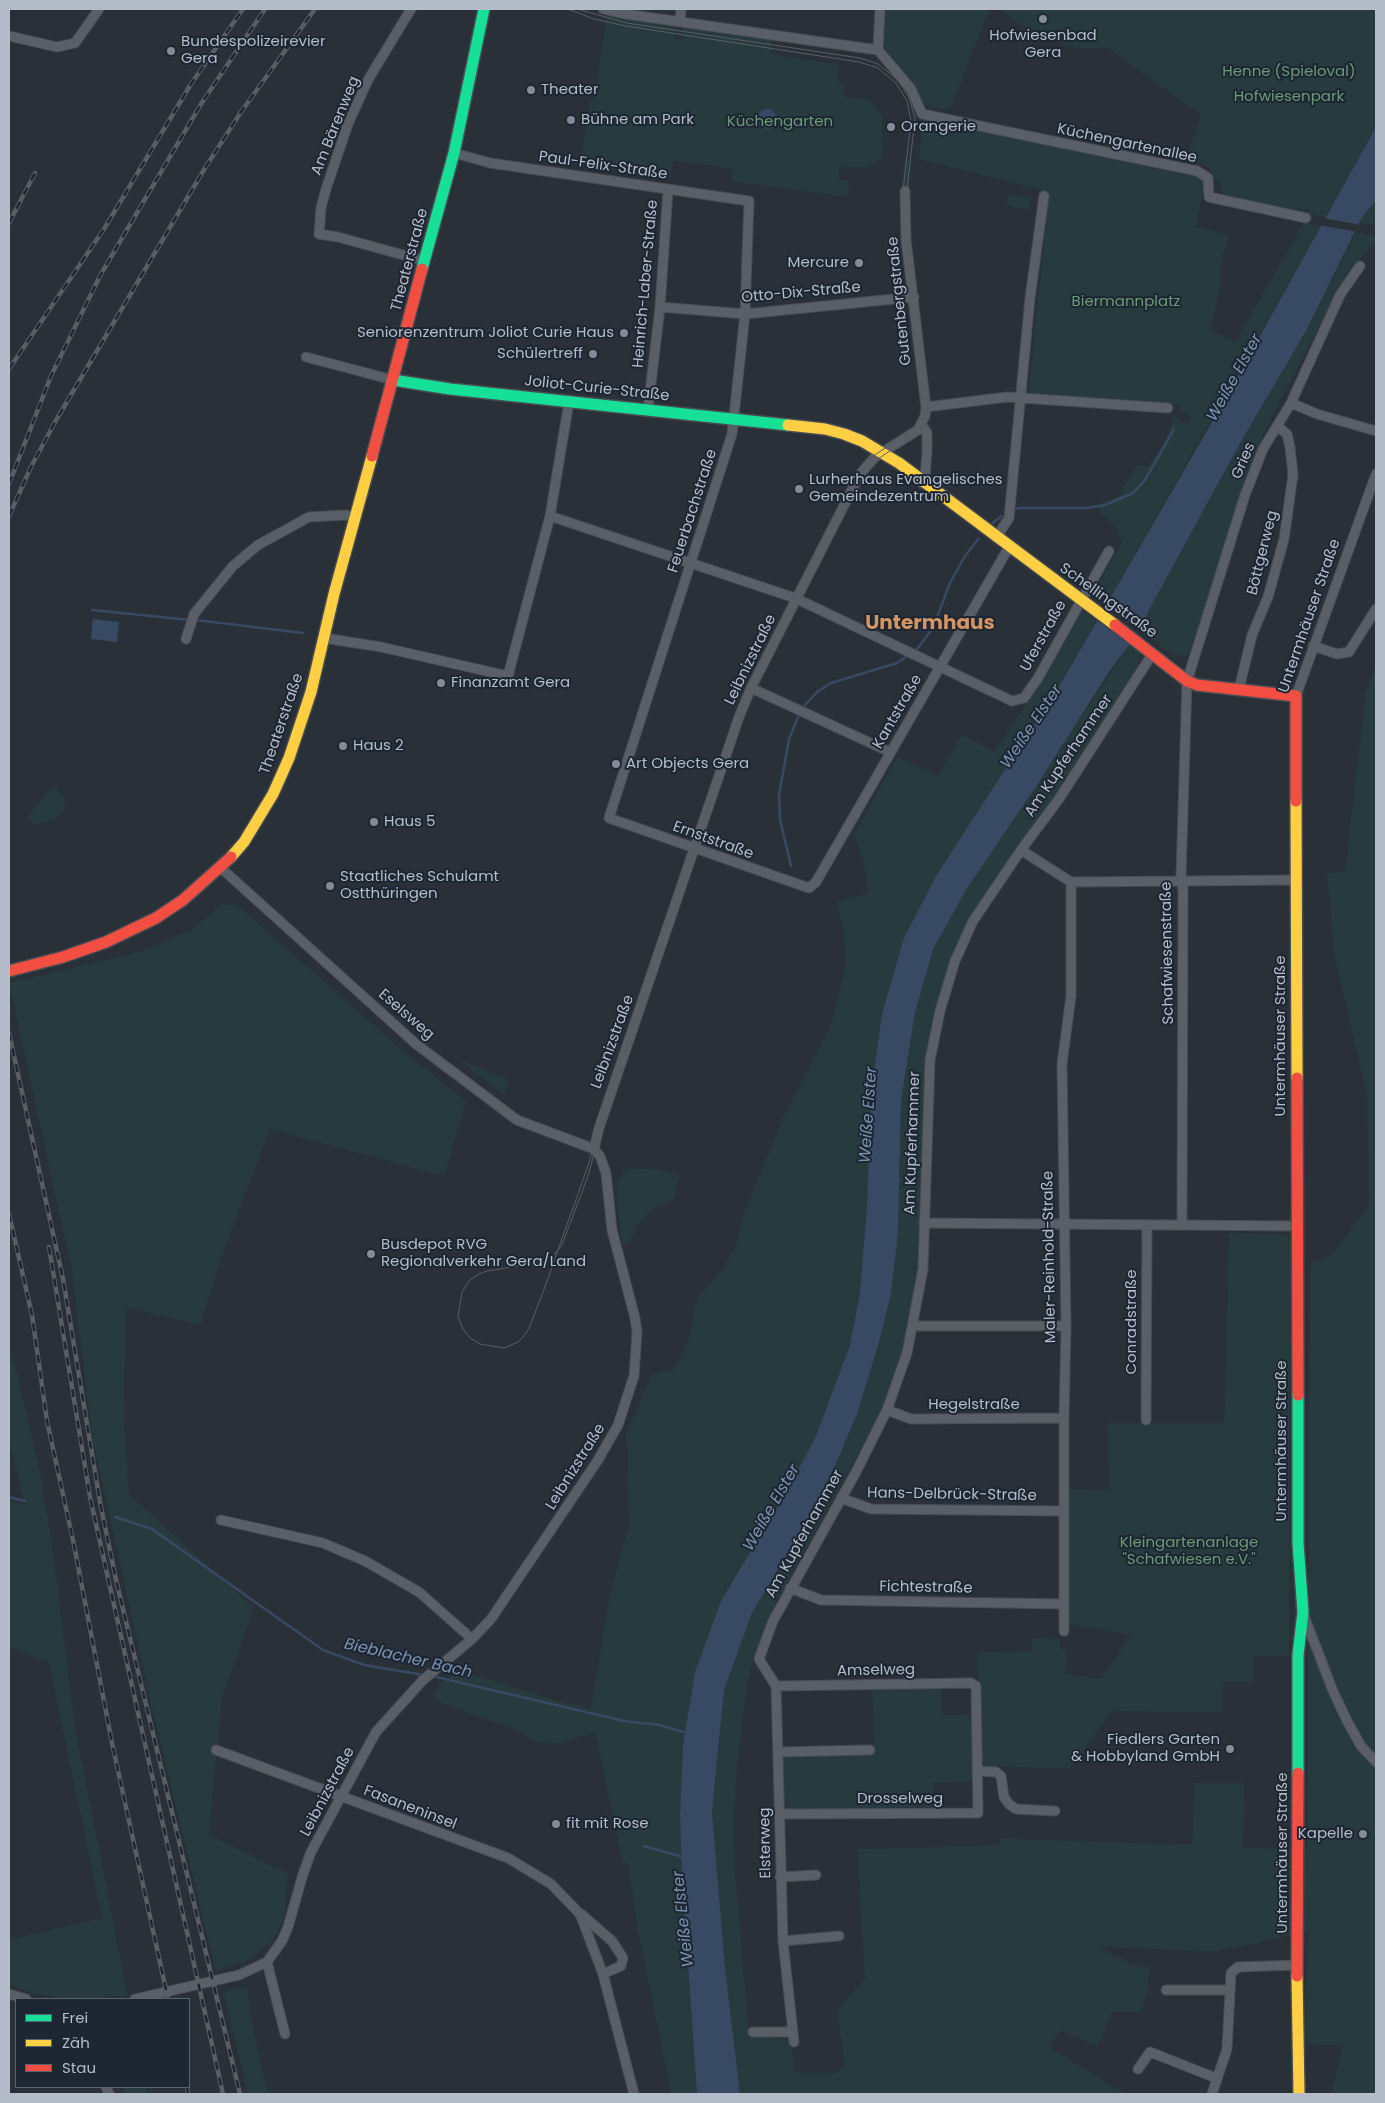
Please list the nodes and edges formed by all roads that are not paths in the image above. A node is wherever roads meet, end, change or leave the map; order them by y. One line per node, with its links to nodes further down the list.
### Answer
1 (99, 9): 8 (street)
2 (411, 9): 16 (street, Am Bärenweg)
3 (484, 9): 10 (main road, Theaterstraße)
4 (603, 9): 7 (street)
5 (681, 9): 7 (street)
6 (880, 9): 9 (street)
7 (676, 20): 9 (street)
8 (9, 36)
9 (878, 50): 15 (street, Küchengartenallee)
10 (454, 153): 11 (street, Paul-Felix-Straße); 16 (main road, Theaterstraße)
11 (668, 190): 14 (street, Paul-Felix-Straße); 19 (street, Heinrich-Laber-Straße)
12 (905, 191): 18 (street, Gutenbergstraße)
13 (1044, 196): 23 (street)
14 (749, 201): 20 (street, Feuerbachstraße)
15 (1306, 218)
16 (426, 261): 22 (main road, Theaterstraße)
17 (1360, 266): 25 (street, Gries)
18 (914, 296): 20 (street, Otto-Dix-Straße); 26 (street, Gutenbergstraße)
19 (660, 307): 20 (street, Otto-Dix-Straße); 28 (street, Heinrich-Laber-Straße)
20 (745, 314): 29 (street, Feuerbachstraße)
21 (306, 357): 22 (street, Joliot-Curie-Straße)
22 (392, 380): 24 (main road, Joliot-Curie-Straße); 37 (main road, Theaterstraße)
23 (1021, 398): 26 (street); 27 (street); 38 (street)
24 (570, 402): 28 (main road, Joliot-Curie-Straße); 36 (street)
25 (1291, 403): 31 (street, Gries); 32 (street)
26 (926, 407): 30 (street)
27 (1168, 408)
28 (648, 409): 29 (main road, Joliot-Curie-Straße)
29 (733, 418): 33 (main road, Joliot-Curie-Straße); 41 (street, Feuerbachstraße)
30 (921, 424): 33 (street, Leibnizstraße); 35 (street)
31 (1277, 426): 50 (street, Gries); 52 (street, Böttgerweg)
32 (1376, 431)
33 (882, 452): 35 (main road, Joliot-Curie-Straße); 42 (street, Leibnizstraße)
34 (1376, 474): 47 (street, Untermhäuser Straße)
35 (922, 483): 38 (main road, Schellingstraße)
36 (550, 516): 41 (street); 45 (street)
37 (355, 518): 45 (main road, Theaterstraße); 46 (street)
38 (996, 538): 39 (main road, Schellingstraße)
39 (1009, 547): 43 (main road, Schellingstraße); 49 (street, Kantstraße)
40 (1109, 551): 43 (street, Uferstraße)
41 (690, 564): 42 (street); 55 (street, Feuerbachstraße)
42 (796, 598): 49 (street); 51 (street, Leibnizstraße)
43 (1084, 602): 48 (main road, Schellingstraße); 49 (street, Uferstraße)
44 (1376, 610): 47 (street)
45 (324, 638): 58 (main road, Theaterstraße)
46 (186, 639)
47 (1313, 646): 53 (street, Untermhäuser Straße)
48 (1149, 650): 50 (main road, Schellingstraße); 57 (street, Am Kupferhammer)
49 (940, 666): 54 (street, Kantstraße)
50 (1187, 682): 52 (main road); 61 (street, Schafwiesenstraße)
51 (751, 688): 54 (street); 56 (street, Leibnizstraße)
52 (1239, 689): 53 (main road)
53 (1296, 696): 59 (main road, Untermhäuser Straße)
54 (890, 752): 62 (street, Kantstraße)
55 (609, 818): 56 (street, Ernststraße)
56 (694, 849): 62 (street, Ernststraße); 64 (street, Leibnizstraße)
57 (1022, 850): 60 (street); 65 (street, Am Kupferhammer)
58 (221, 868): 63 (main road, Theaterstraße); 64 (street, Eselsweg)
59 (1296, 880): 61 (street); 69 (main road, Untermhäuser Straße)
60 (1072, 882): 61 (street); 66 (street, Maler-Reinhold-Straße)
61 (1182, 882): 68 (street, Schafwiesenstraße)
62 (809, 888)
63 (9, 971)
64 (594, 1149): 82 (street, Leibnizstraße)
65 (924, 1223): 66 (street); 70 (street, Am Kupferhammer)
66 (1063, 1224): 67 (street); 71 (street, Maler-Reinhold-Straße)
67 (1146, 1225): 68 (street); 74 (street, Conradstraße)
68 (1182, 1225): 69 (street)
69 (1298, 1226): 80 (main road, Untermhäuser Straße)
70 (913, 1326): 71 (street); 72 (street, Am Kupferhammer)
71 (1066, 1326): 73 (street, Maler-Reinhold-Straße)
72 (886, 1410): 73 (street, Hegelstraße); 75 (street, Am Kupferhammer)
73 (1064, 1418): 76 (street, Maler-Reinhold-Straße)
74 (1146, 1420)
75 (841, 1498): 76 (street, Hans-Delbrück-Straße); 78 (street, Am Kupferhammer)
76 (1064, 1511): 79 (street, Maler-Reinhold-Straße)
77 (221, 1520): 82 (street)
78 (790, 1588): 79 (street, Fichtestraße); 83 (street, Am Kupferhammer)
79 (1064, 1604): 81 (street, Maler-Reinhold-Straße)
80 (1303, 1612): 89 (street, Untermhäuser Straße); 100 (main road, Untermhäuser Straße)
81 (1064, 1631)
82 (472, 1639): 91 (street, Leibnizstraße)
83 (759, 1659): 84 (street, Elsterweg)
84 (776, 1686): 85 (street, Amselweg); 88 (street, Elsterweg)
85 (976, 1686): 90 (street, Drosselweg)
86 (216, 1750): 91 (street, Fasaneninsel)
87 (870, 1750): 88 (street)
88 (779, 1752): 93 (street, Elsterweg)
89 (1376, 1762)
90 (978, 1771): 92 (street); 93 (street, Drosselweg)
91 (341, 1796): 96 (street, Fasaneninsel); 99 (street, Leibnizstraße)
92 (1055, 1811)
93 (779, 1814): 95 (street, Elsterweg)
94 (816, 1875): 95 (street)
95 (780, 1877): 98 (street, Elsterweg)
96 (580, 1914): 101 (street, Fasaneninsel); 101 (street, Fasaneninsel)
97 (839, 1936): 98 (street)
98 (783, 1941): 108 (street, Elsterweg)
99 (267, 1962): 106 (street); 109 (street)
100 (1297, 1965): 103 (street); 115 (main road, Untermhäuser Straße)
101 (602, 1974): 113 (street, Fasaneninsel)
102 (1166, 1990): 103 (street)
103 (1229, 1990): 112 (street)
104 (9, 1994): 105 (street)
105 (23, 1998)
106 (139, 1998)
107 (754, 2032): 108 (street)
108 (793, 2032): 110 (street, Elsterweg)
109 (285, 2034)
110 (794, 2042)
111 (1138, 2069): 112 (street)
112 (1216, 2078): 114 (street)
113 (634, 2094)
114 (1212, 2094)
115 (1299, 2094)

